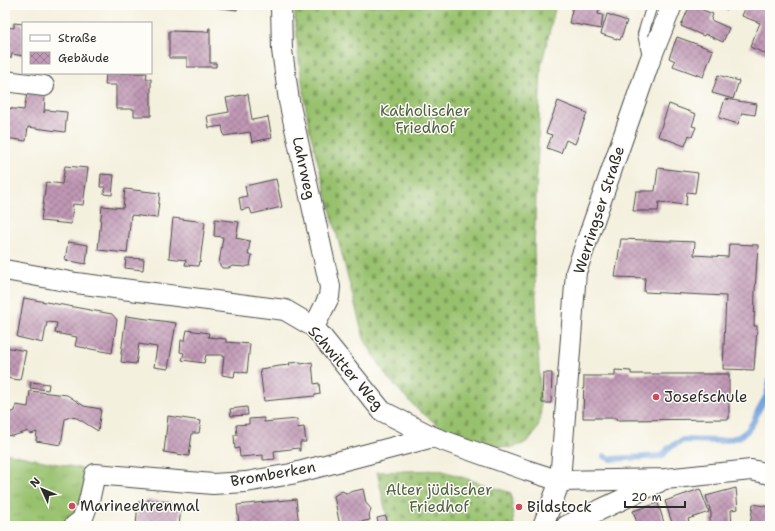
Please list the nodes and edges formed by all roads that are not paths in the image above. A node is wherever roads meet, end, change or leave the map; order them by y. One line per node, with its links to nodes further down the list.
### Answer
1 (281, 5): 8 (street, Lahrweg)
2 (652, 5): 4 (lane)
3 (672, 5): 4 (street, Werringser Straße)
4 (649, 63): 12 (street, Werringser Straße)
5 (5, 81): 6 (street)
6 (44, 86)
7 (5, 270): 8 (street, Schwitter Weg)
8 (314, 327): 9 (street, Schwitter Weg)
9 (434, 437): 12 (street, Schwitter Weg); 14 (street, Bromberken)
10 (770, 474): 11 (street)
11 (665, 479): 12 (street); 13 (street)
12 (560, 482): 15 (street, Werringser Straße)
13 (577, 524)
14 (74, 526)
15 (543, 526)

